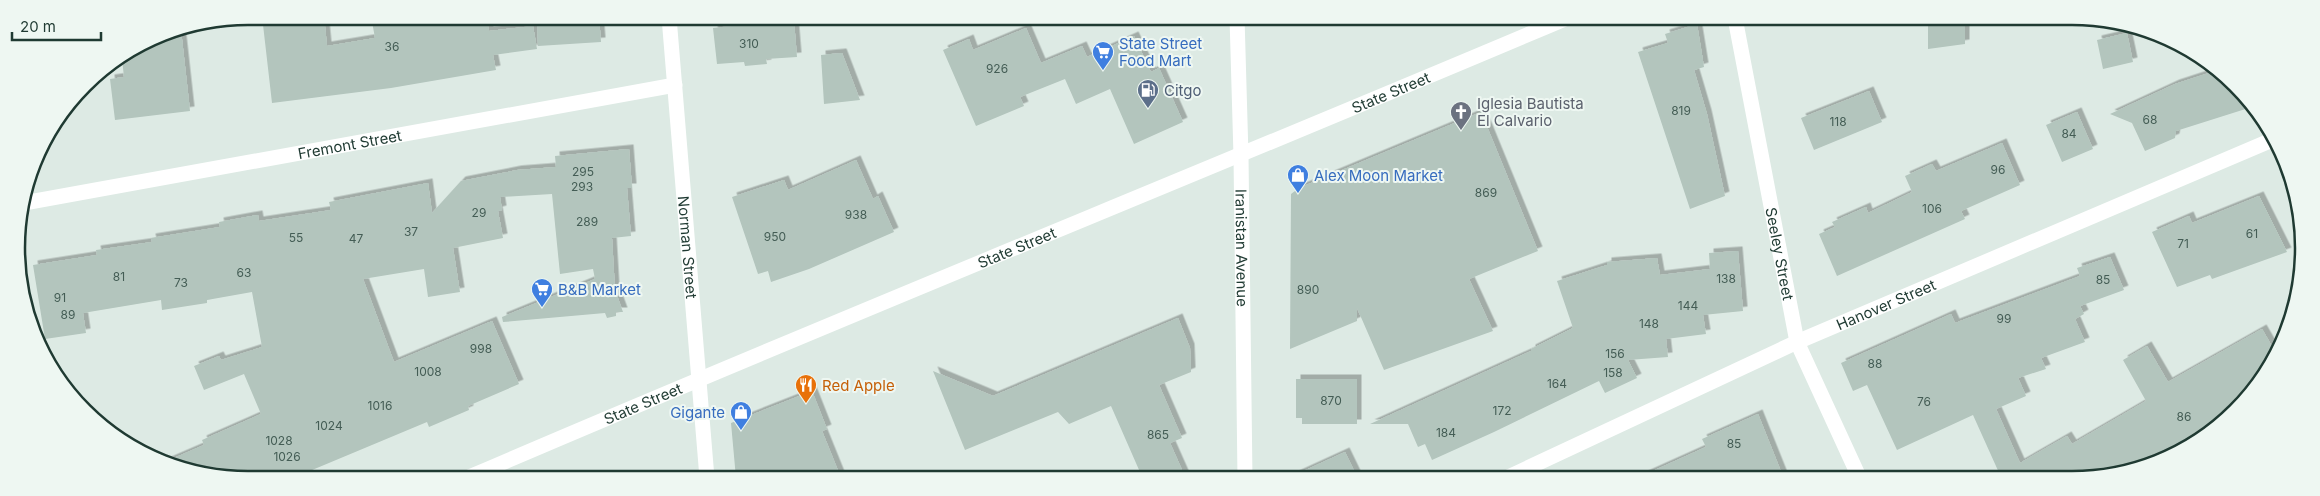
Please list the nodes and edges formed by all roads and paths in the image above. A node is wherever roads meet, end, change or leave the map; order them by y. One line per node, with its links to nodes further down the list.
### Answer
1 (670, 25): 5 (street, Norman Street)
2 (1237, 25): 7 (street, Iranistan Avenue)
3 (1550, 25): 7 (street, State Street)
4 (1736, 25): 9 (street, Seeley Street)
5 (675, 85): 8 (street, Fremont Street); 10 (street, Norman Street)
6 (2268, 142): 9 (street, Hanover Street)
7 (1241, 156): 10 (street, State Street); 13 (street, Iranistan Avenue)
8 (30, 202)
9 (1797, 342): 14 (street, Hanover Street); 15 (street, Seeley Street)
10 (698, 379): 11 (street, State Street); 12 (street, Norman Street)
11 (483, 471)
12 (706, 471)
13 (1245, 471)
14 (1521, 471)
15 (1856, 471)

